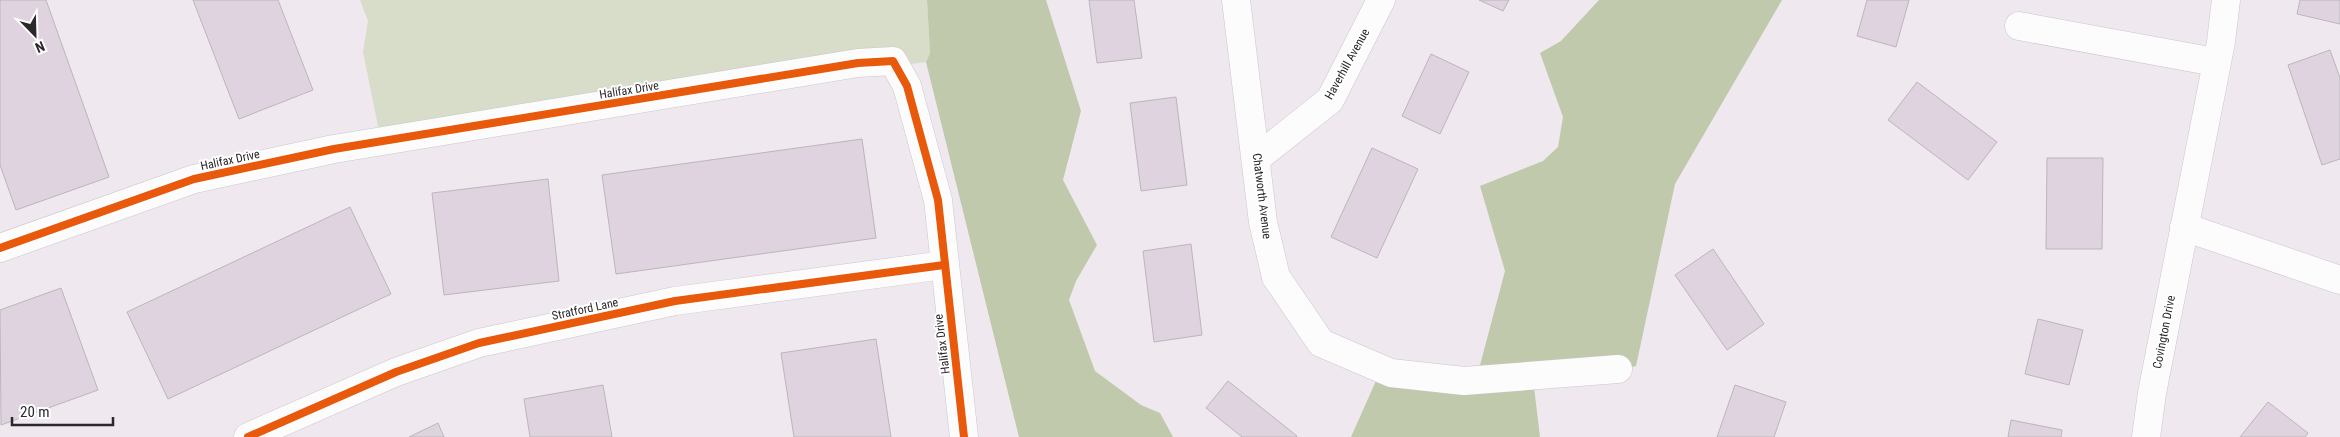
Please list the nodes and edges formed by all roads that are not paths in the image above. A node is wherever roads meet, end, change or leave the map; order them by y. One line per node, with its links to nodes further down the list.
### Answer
1 (1236, 0): 6 (street, Chatworth Avenue)
2 (1382, 0): 6 (street, Haverhill Avenue)
3 (2226, 0): 5 (street, Covington Drive)
4 (2019, 26): 5 (street)
5 (2215, 62): 7 (street, Covington Drive)
6 (1257, 158): 11 (street, Chatworth Avenue)
7 (2184, 227): 10 (street); 14 (street, Covington Drive)
8 (0, 248): 9 (street, Halifax Drive)
9 (944, 265): 12 (street, Stratford Lane); 13 (street, Halifax Drive)
10 (2340, 280)
11 (1618, 369)
12 (248, 437)
13 (964, 437)
14 (2146, 437)

